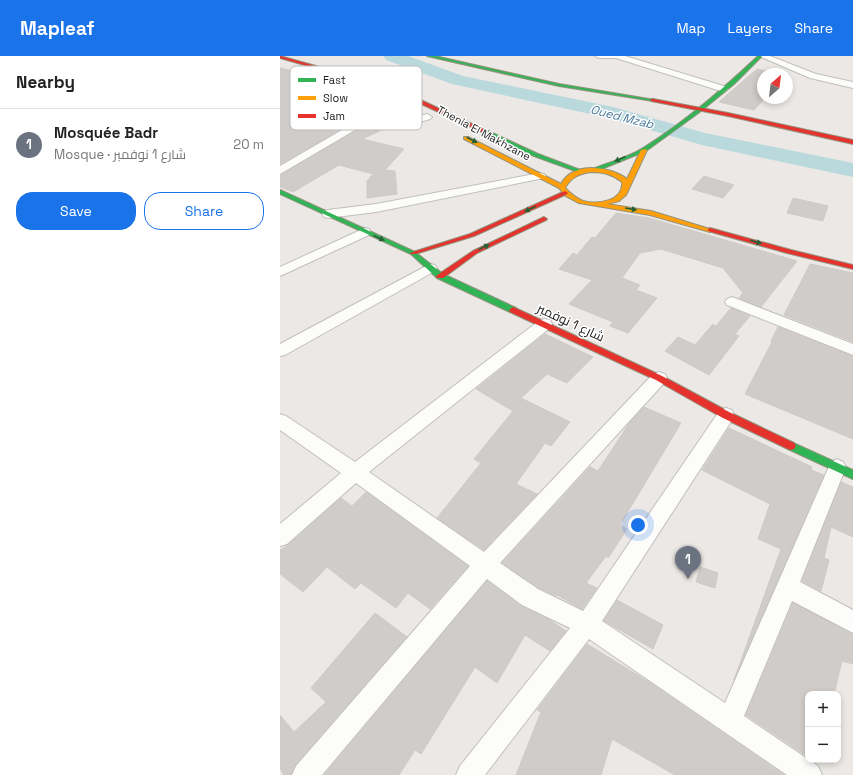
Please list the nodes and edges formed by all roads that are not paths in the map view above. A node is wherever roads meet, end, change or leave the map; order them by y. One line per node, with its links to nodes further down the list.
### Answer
1 (429, 56): 12 (main road)
2 (599, 56): 3 (street)
3 (616, 56): 10 (street)
4 (762, 56): 9 (street); 10 (main road)
5 (280, 57): 7 (main road)
6 (280, 64): 8 (main road)
7 (312, 66)
8 (290, 67)
9 (853, 85)
10 (724, 90): 12 (main road)
11 (422, 102): 22 (main road)
12 (700, 109): 18 (main road); 19 (main road)
13 (422, 114): 14 (main road, Thenia El Makhzane)
14 (431, 119): 15 (street)
15 (422, 120)
16 (349, 130): 21 (street)
17 (461, 135): 23 (main road, Thenia El Makhzane, one-way to 23)
18 (853, 142)
19 (647, 148): 20 (main road, one-way to 20); 25 (main road)
20 (597, 169): 22 (main road); 25 (main road)
21 (280, 171)
22 (580, 171): 24 (main road)
23 (540, 176): 24 (main road, Thenia El Makhzane); 30 (street)
24 (564, 190): 27 (main road, Thenia El Makhzane); 33 (main road, one-way to 33)
25 (629, 190): 28 (main road)
26 (282, 194): 30 (main road, شارع 1 نوفمبر)
27 (581, 202): 28 (main road); 29 (main road)
28 (592, 203): 35 (main road, one-way to 35)
29 (567, 208)
30 (328, 214): 32 (main road, شارع 1 نوفمبر)
31 (552, 215): 33 (main road, one-way to 31)
32 (366, 232): 34 (main road, شارع 1 نوفمبر, one-way to 34); 36 (street)
33 (454, 252): 34 (main road); 37 (main road)
34 (413, 253): 37 (main road, شارع 1 نوفمبر)
35 (853, 267)
36 (280, 272)
37 (435, 272): 39 (main road, شارع 1 نوفمبر); 41 (street)
38 (732, 302): 40 (street)
39 (545, 324): 42 (main road, شارع 1 نوفمبر); 46 (street)
40 (853, 350)
41 (280, 351)
42 (659, 378): 43 (main road, شارع 1 نوفمبر); 48 (street)
43 (726, 415): 45 (main road, شارع 1 نوفمبر); 51 (street)
44 (280, 421): 46 (street)
45 (845, 471): 49 (street)
46 (355, 472): 47 (street); 48 (street)
47 (280, 537)
48 (485, 565): 51 (street); 53 (street)
49 (787, 587): 50 (street); 52 (street)
50 (853, 622)
51 (587, 624): 52 (street); 54 (street)
52 (730, 721): 55 (street)
53 (305, 775)
54 (469, 775)
55 (809, 775)

